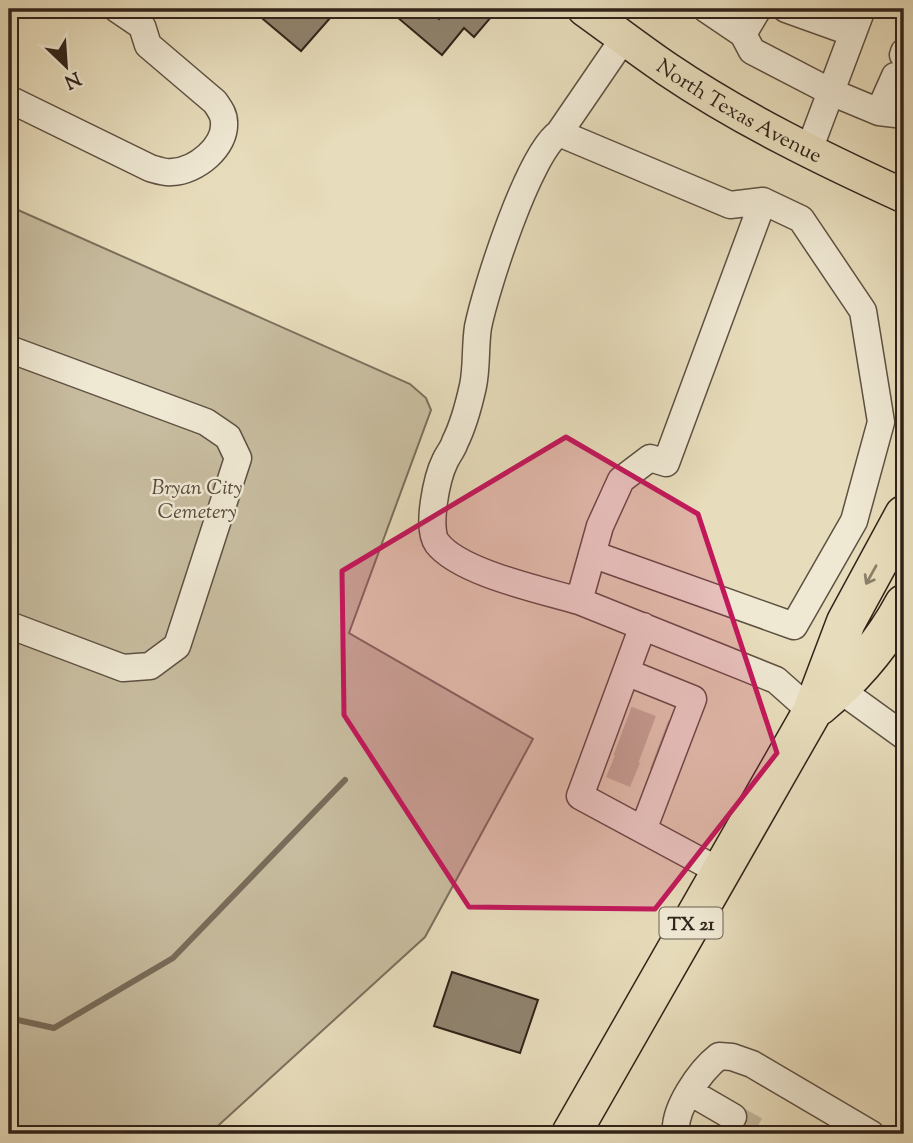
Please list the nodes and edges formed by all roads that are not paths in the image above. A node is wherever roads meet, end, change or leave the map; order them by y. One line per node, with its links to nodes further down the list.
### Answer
1 (117, 9): 6 (lane)
2 (584, 9): 9 (main road, North Texas Avenue)
3 (706, 9): 8 (lane)
4 (758, 9): 8 (lane)
5 (786, 9): 7 (lane)
6 (147, 17): 12 (lane)
7 (846, 19): 11 (lane)
8 (743, 34): 11 (lane)
9 (624, 38): 14 (lane); 15 (main road, North Texas Avenue)
10 (901, 61): 13 (lane)
11 (831, 92): 13 (lane); 15 (lane)
12 (9, 99)
13 (892, 113)
14 (559, 133): 17 (lane); 21 (lane)
15 (809, 150): 16 (main road, North Texas Avenue)
16 (904, 196)
17 (762, 201): 20 (lane); 20 (lane)
18 (9, 349): 23 (lane)
19 (904, 515): 26 (highway, TX 21, one-way to 26)
20 (592, 554): 21 (lane)
21 (579, 601): 24 (lane)
22 (904, 604): 26 (highway, TX 21)
23 (9, 625)
24 (643, 626): 25 (lane); 26 (lane)
25 (626, 672): 28 (lane); 28 (lane)
26 (826, 700): 27 (lane); 29 (highway, TX 21)
27 (904, 736)
28 (643, 830): 29 (lane)
29 (721, 872): 32 (highway, TX 21)
30 (690, 1092): 31 (lane); 33 (lane); 34 (lane)
31 (733, 1117)
32 (571, 1134)
33 (676, 1134)
34 (871, 1134)

